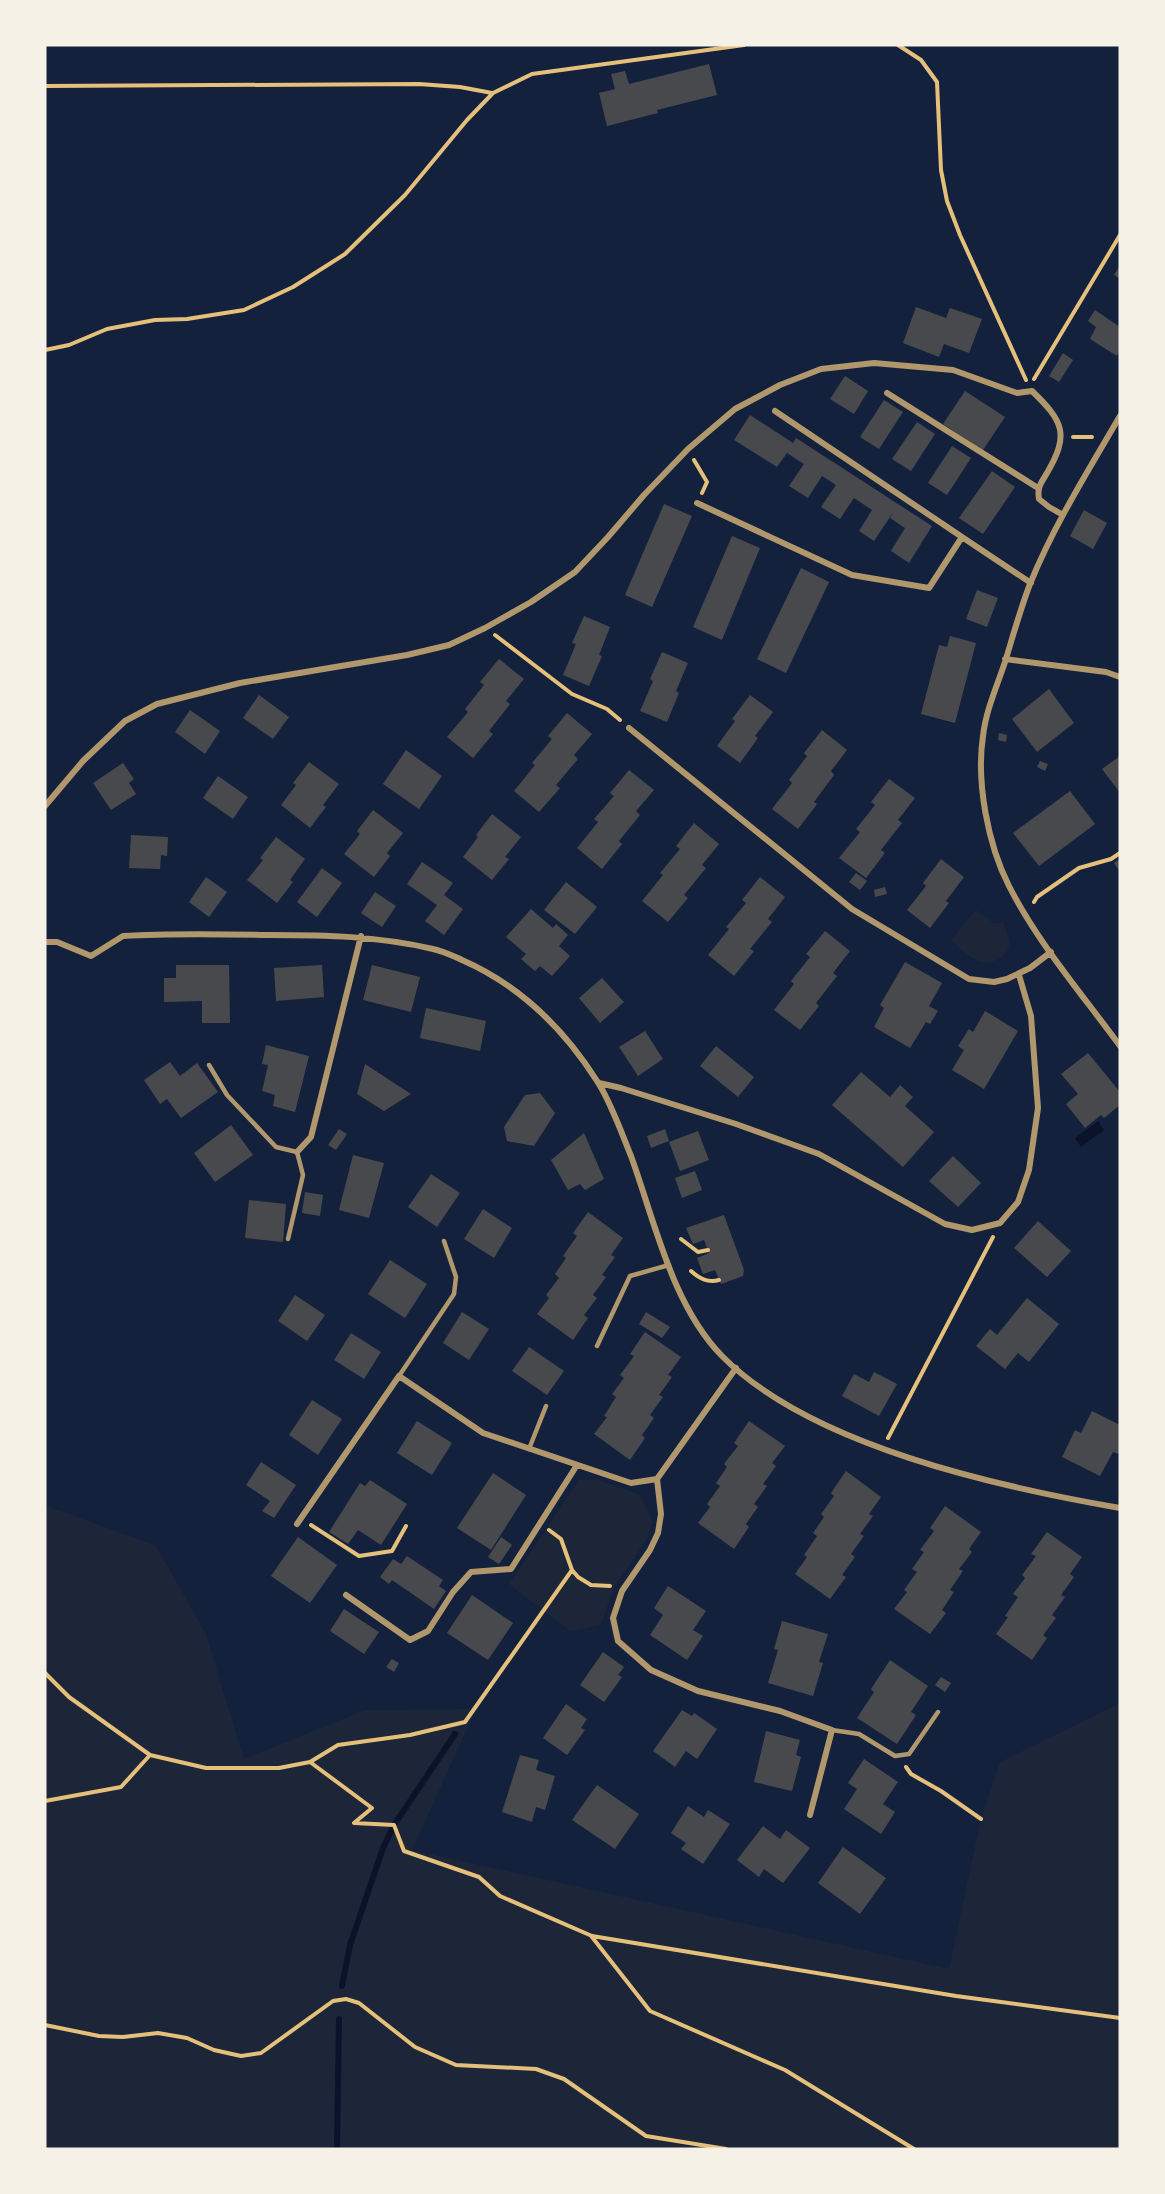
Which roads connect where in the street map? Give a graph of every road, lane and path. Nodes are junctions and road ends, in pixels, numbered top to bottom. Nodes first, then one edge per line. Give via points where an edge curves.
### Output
1 (744, 45) edge
2 (898, 45) edge
3 (45, 86) edge
4 (493, 93) junction
5 (1120, 235) edge
6 (45, 350) edge
7 (1032, 391) junction
8 (887, 393) dead end
9 (775, 411) dead end
10 (1120, 416) edge
11 (1090, 436) dead end
12 (1075, 437) dead end
13 (688, 449) junction
14 (1038, 488) junction
15 (697, 503) joint
16 (1063, 515) junction
17 (962, 537) junction
18 (1031, 583) junction
19 (485, 628) junction
20 (1005, 659) junction
21 (1120, 677) edge
22 (629, 728) joint
23 (45, 806) edge
24 (1120, 853) edge
25 (1037, 897) dead end
26 (362, 936) junction
27 (45, 942) edge
28 (1051, 952) junction
29 (1019, 975) junction
30 (1120, 1046) edge
31 (209, 1065) dead end
32 (598, 1083) junction
33 (297, 1152) junction
34 (1000, 1223) junction
35 (288, 1239) dead end
36 (681, 1239) dead end
37 (444, 1241) dead end
38 (708, 1250) dead end
39 (669, 1265) junction
40 (691, 1271) dead end
41 (719, 1280) dead end
42 (597, 1346) dead end
43 (736, 1368) junction
44 (399, 1376) junction
45 (546, 1406) dead end
46 (529, 1449) junction
47 (884, 1449) junction
48 (577, 1465) junction
49 (657, 1479) junction
50 (1120, 1508) edge
51 (299, 1521) joint
52 (539, 1524) junction
53 (406, 1526) dead end
54 (572, 1570) junction
55 (622, 1591) junction
56 (346, 1595) dead end
57 (45, 1673) edge
58 (938, 1712) dead end
59 (832, 1730) junction
60 (150, 1755) junction
61 (895, 1756) junction
62 (310, 1762) junction
63 (45, 1801) edge
64 (810, 1815) dead end
65 (981, 1819) dead end
66 (592, 1936) junction
67 (1120, 2018) edge
68 (45, 2025) edge
69 (726, 2149) edge
70 (914, 2149) edge

1 - 4 path via 532,74
2 - 7 path via 921,60 937,82 941,171 947,201
3 - 4 path via 419,84
4 - 6 path via 405,195 345,255 293,287 244,310 107,329
5 - 7 path via 1035,377
7 - 13 street via 1017,393 953,370 874,363 821,369 735,408
7 - 14 street via 1057,419 1061,436 1060,447
8 - 14 street
9 - 17 street
10 - 16 street
11 - 12 path
13 - 15 path via 707,482
13 - 19 street via 575,572
14 - 16 street via 1039,499
15 - 17 street via 852,575 929,588
16 - 18 street
17 - 18 street
18 - 20 street
19 - 22 path via 572,694 607,710
19 - 23 street via 449,645 407,655 240,682 157,704 125,721 83,761
20 - 21 street
20 - 28 street via 983,735 981,775 985,808 1008,885
22 - 29 street via 852,909 969,979 994,982
24 - 25 path via 1079,868
26 - 27 street via 123,936 91,956 57,942
26 - 32 street via 436,949 489,972 528,1000 560,1031
26 - 33 street via 311,1137
28 - 29 street
28 - 30 street
29 - 34 street via 1031,1016 1038,1108 1029,1170 1018,1202
31 - 33 lane via 227,1095 276,1147
32 - 34 street via 736,1124 819,1154 945,1224 972,1230
32 - 39 street via 629,1153
33 - 35 lane via 303,1175
34 - 47 path
36 - 38 path via 698,1252
37 - 44 lane via 456,1277 454,1294
39 - 42 lane via 630,1276
39 - 43 street via 696,1321 715,1348
40 - 41 path via 704,1280
43 - 47 street via 783,1403
43 - 49 street
44 - 46 street via 483,1433
44 - 51 street
45 - 46 lane
46 - 48 street
47 - 50 street via 961,1473
48 - 49 street via 631,1483
48 - 52 street
49 - 55 street via 661,1514 658,1533
51 - 53 path via 358,1556 392,1551
52 - 54 path via 561,1539
52 - 56 street via 511,1569 471,1572 428,1631 410,1640
54 - 55 path via 591,1585
54 - 62 path via 465,1722 338,1745
55 - 59 street via 613,1618 618,1641 651,1670 698,1691 780,1711
57 - 60 path via 69,1697
58 - 61 lane via 909,1754
59 - 61 lane via 859,1734
59 - 64 street
60 - 62 path via 206,1768 279,1768
60 - 63 path via 121,1786
61 - 65 path via 911,1774
62 - 66 path via 372,1809 354,1823 394,1825 404,1851 479,1878 500,1896
66 - 67 path via 956,1996
66 - 70 path via 650,2011 785,2070
68 - 69 path via 99,2036 158,2034 187,2038 241,2056 261,2054 333,2001 346,1999 359,2003 414,2047 456,2065 536,2069 564,2079 646,2136

